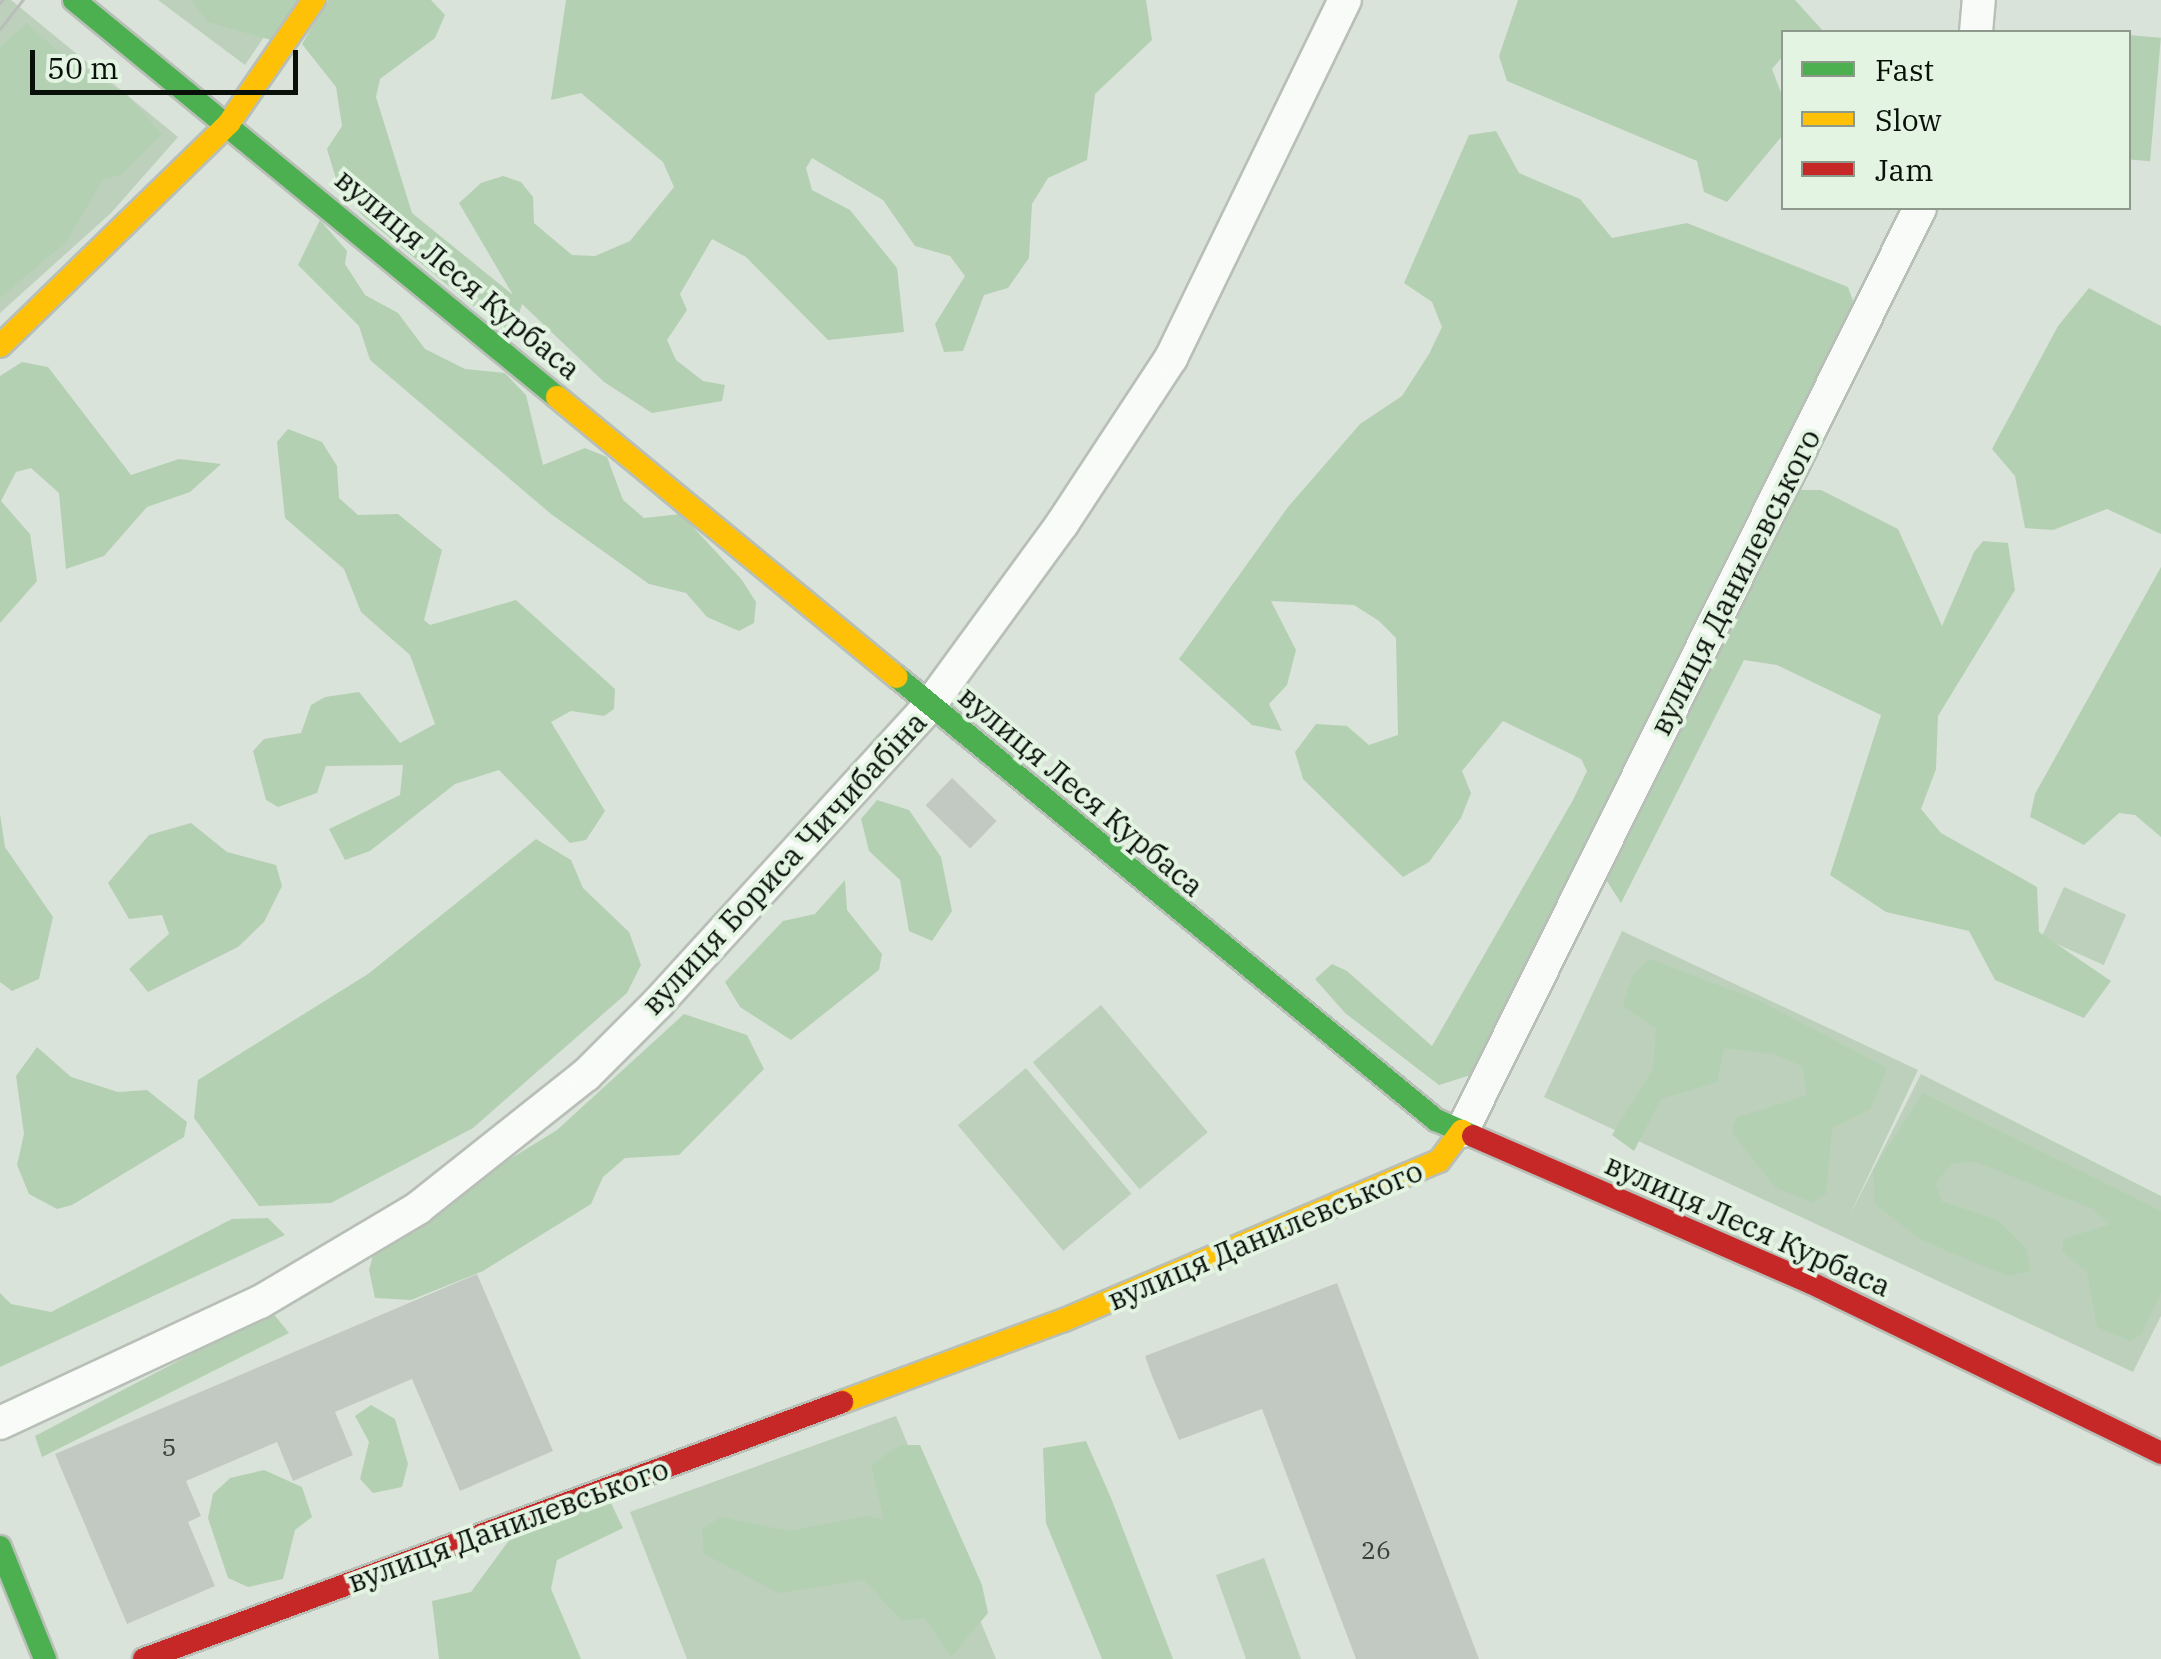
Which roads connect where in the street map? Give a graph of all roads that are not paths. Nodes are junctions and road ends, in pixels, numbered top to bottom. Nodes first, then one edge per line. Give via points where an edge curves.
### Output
1 (74, 0) edge
2 (314, 0) edge
3 (1345, 0) edge
4 (1979, 0) edge
5 (1976, 30) edge
6 (229, 123) junction
7 (1919, 210) edge
8 (0, 346) edge
9 (930, 705) junction
10 (1462, 1131) junction
11 (0, 1423) edge
12 (2161, 1452) edge
13 (0, 1547) edge
14 (44, 1659) edge
15 (144, 1659) edge

1 - 6 street, вулиця Леся Курбаса
2 - 6 street
3 - 9 street, вулиця Бориса Чичибабіна via 1171,358
4 - 5 street
6 - 8 street
6 - 9 street, вулиця Леся Курбаса
7 - 10 street, вулиця Данилевського
9 - 10 street, вулиця Леся Курбаса via 1436,1120
9 - 11 street, вулиця Бориса Чичибабіна via 658,1002 500,1146 319,1270
10 - 12 street, вулиця Леся Курбаса via 1811,1284
10 - 15 street, вулиця Данилевського via 1438,1161 1064,1320
13 - 14 street

